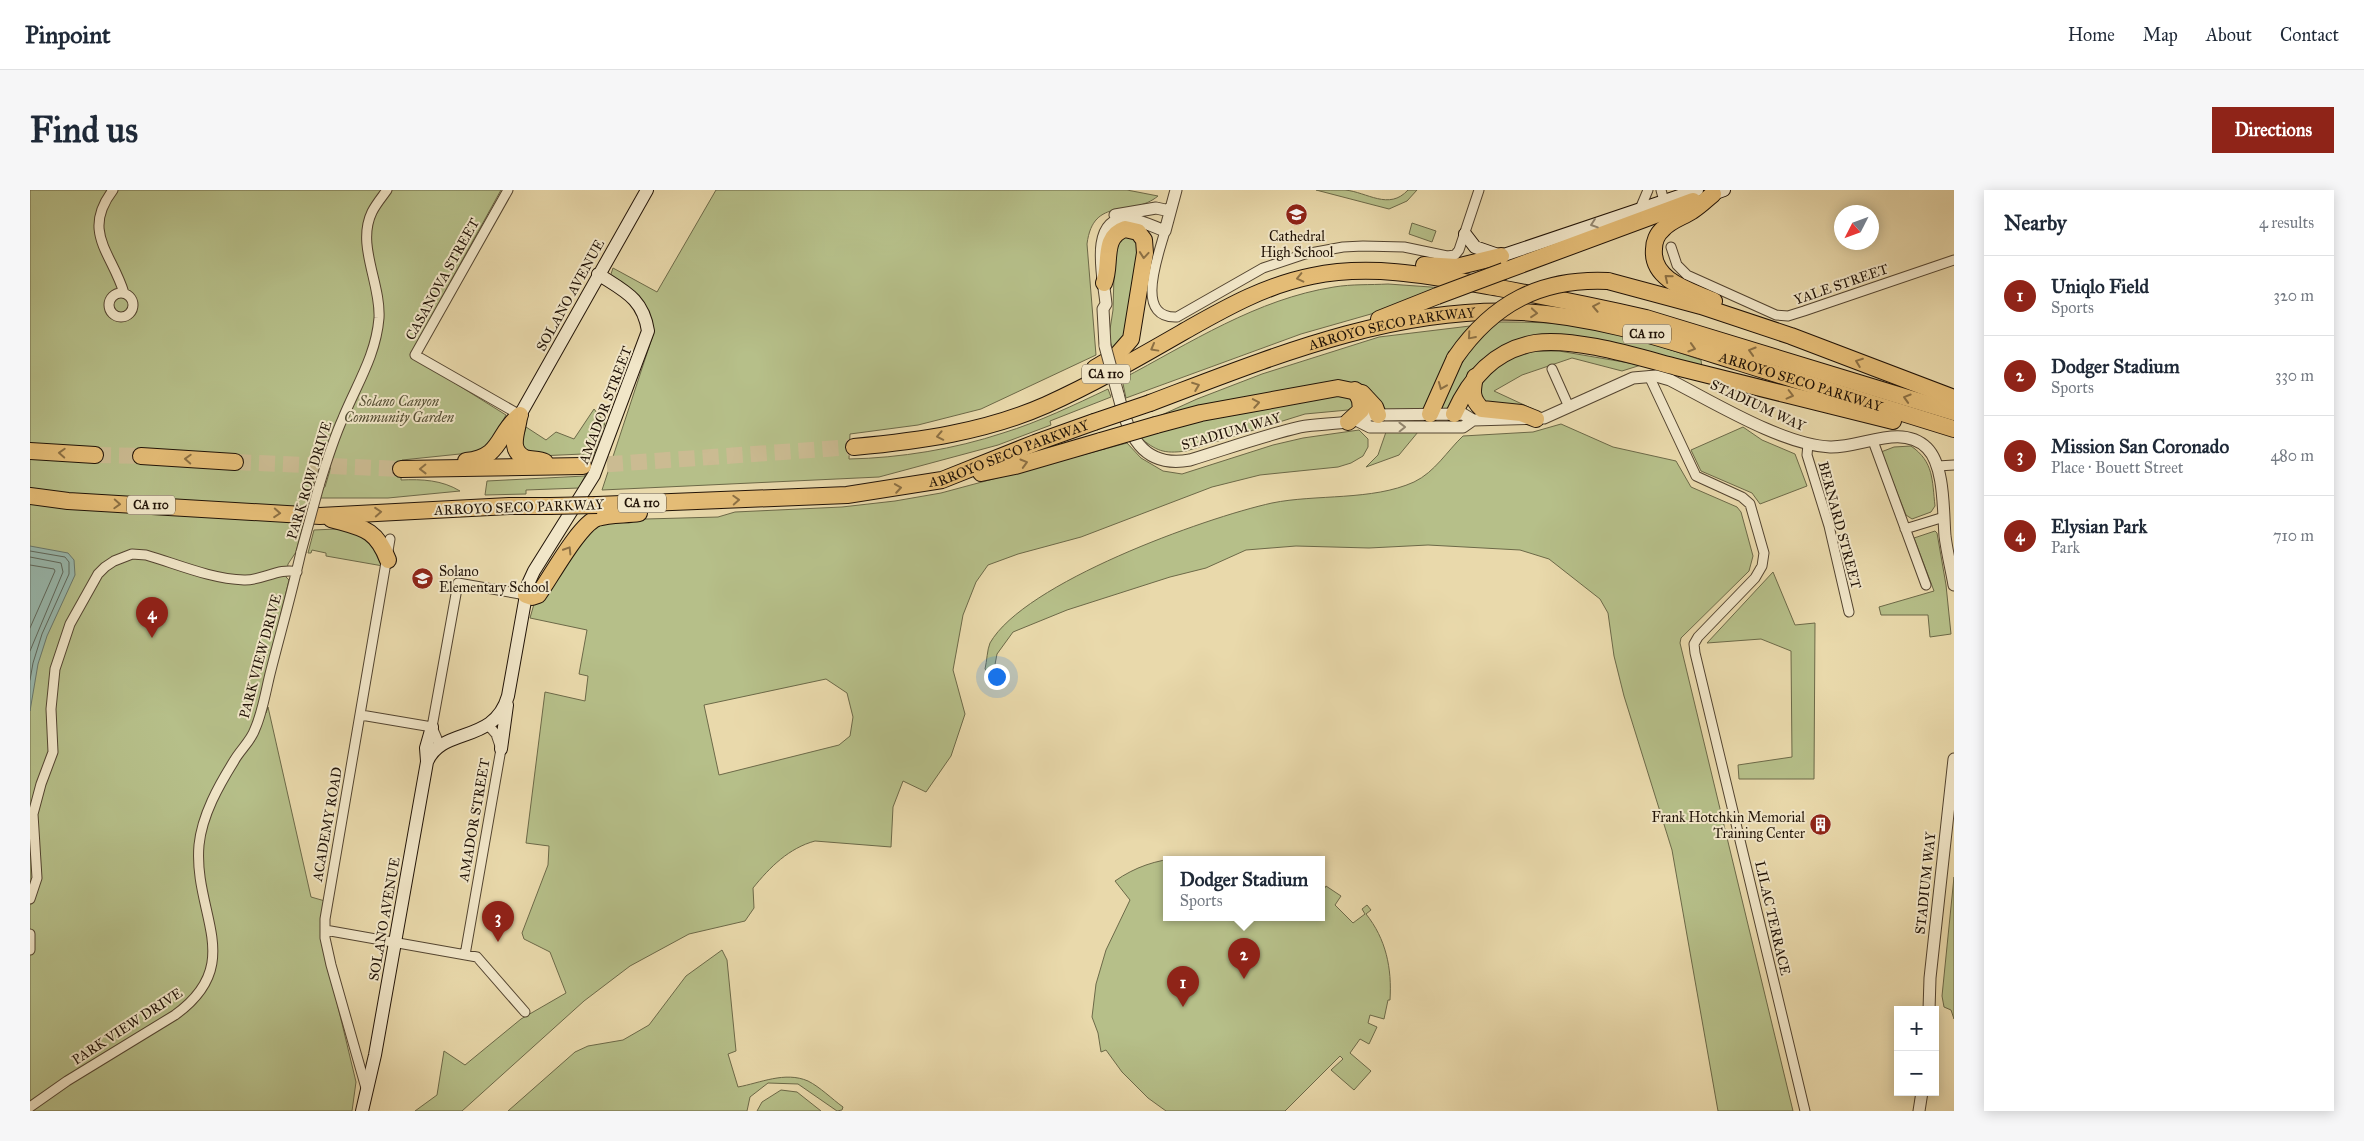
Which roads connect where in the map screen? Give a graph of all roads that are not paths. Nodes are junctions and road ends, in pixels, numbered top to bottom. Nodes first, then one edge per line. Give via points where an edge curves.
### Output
1 (113, 190) edge
2 (387, 190) edge
3 (508, 190) edge
4 (647, 190) edge
5 (1176, 190) edge
6 (1479, 190) edge
7 (1648, 190) edge
8 (1697, 190) edge
9 (1719, 192) edge
10 (1662, 195) edge
11 (1640, 209) junction
12 (1170, 211) junction
13 (1165, 230) junction
14 (1465, 234) junction
15 (1671, 247) dead end
16 (1954, 260) edge
17 (1502, 263) junction
18 (1348, 270) junction
19 (598, 274) junction
20 (1104, 283) junction
21 (124, 293) dead end
22 (1103, 309) junction
23 (1791, 336) junction
24 (1330, 338) junction
25 (1552, 369) dead end
26 (1476, 376) junction
27 (1649, 376) junction
28 (1355, 390) junction
29 (1954, 398) edge
30 (1569, 407) junction
31 (1954, 412) edge
32 (1430, 414) junction
33 (1454, 414) junction
34 (520, 415) junction
35 (1378, 415) junction
36 (1536, 419) junction
37 (1473, 420) junction
38 (1353, 421) junction
39 (966, 431) junction
40 (1954, 431) edge
41 (1873, 441) junction
42 (1808, 444) junction
43 (854, 447) tunnel mouth
44 (30, 451) edge
45 (95, 455) tunnel mouth
46 (141, 456) tunnel mouth
47 (235, 462) tunnel mouth
48 (1954, 465) edge
49 (583, 466) tunnel mouth
50 (1938, 466) junction
51 (560, 467) junction
52 (446, 468) junction
53 (401, 469) tunnel mouth
54 (942, 480) junction
55 (30, 498) edge
56 (688, 502) junction
57 (320, 516) junction
58 (1944, 517) junction
59 (1905, 529) junction
60 (390, 539) dead end
61 (301, 552) joint
62 (388, 560) junction
63 (297, 572) junction
64 (1954, 584) edge
65 (1926, 585) dead end
66 (526, 595) junction
67 (1850, 612) dead end
68 (508, 696) junction
69 (361, 715) junction
70 (488, 725) junction
71 (432, 727) junction
72 (502, 749) junction
73 (433, 754) junction
74 (1954, 759) edge
75 (30, 899) edge
76 (325, 930) junction
77 (30, 934) edge
78 (395, 942) junction
79 (30, 950) edge
80 (465, 955) junction
81 (1929, 1006) edge
82 (525, 1012) dead end
83 (367, 1090) junction
84 (1922, 1096) edge
85 (30, 1107) edge
86 (363, 1110) edge
87 (1805, 1111) edge
88 (1920, 1111) edge

1 - 21 street via 99,216 98,233
2 - 61 street, PARK ROW DRIVE, bridge via 367,226 379,317 373,346 363,378 334,441
3 - 34 street, CASANOVA STREET via 415,355
4 - 19 main road, SOLANO AVENUE
5 - 12 street
6 - 14 street
7 - 11 street
8 - 10 main road
9 - 17 highway
23 -> 9 highway via 1674,283 1659,270 1653,252 1657,235
10 - 11 main road
11 -> 17 main road
12 - 13 street
12 - 22 street, STADIUM WAY via 1156,208 1121,213 1098,229 1094,251 1099,304
13 - 14 street via 1151,299 1160,313 1167,317 1176,317 1248,276 1292,257 1325,249 1363,246 1404,247 1451,257 1459,250
13 - 20 street, STADIUM WAY via 1131,220 1121,220 1110,226 1101,243
14 - 17 main road via 1475,247
15 - 16 street, YALE STREET via 1678,265 1687,275 1782,316 1804,312
17 - 18 highway via 1456,267 1386,262
17 - 24 highway, bridge via 1437,296
31 -> 18 highway, ARROYO SECO PARKWAY / CA 110 via 1612,310 1418,273
18 -> 39 highway, ARROYO SECO PARKWAY / CA 110 via 1288,281 1252,294 1044,406
19 - 34 main road, SOLANO AVENUE
19 - 66 main road, AMADOR STREET via 637,302 646,315 648,330 618,407 603,458 534,571
20 - 22 street, STADIUM WAY via 1106,304
20 -> 39 highway via 1112,238 1125,229 1138,232 1144,240 1145,253 1132,334 1125,347 1103,364 1068,383
22 - 38 street, STADIUM WAY, bridge via 1105,346 1132,437 1144,450 1170,462 1190,460 1299,428
29 -> 23 highway
23 -> 32 highway, bridge via 1608,280 1562,283 1517,298 1481,325 1454,358
24 -> 40 highway, ARROYO SECO PARKWAY / CA 110 via 1398,322 1464,315 1520,312 1585,319 1645,333
54 -> 24 highway, ARROYO SECO PARKWAY / CA 110, bridge via 1035,443
25 - 30 street
26 - 33 highway
26 - 36 highway via 1472,394 1482,409 1521,413
26 -> 40 highway via 1490,362 1522,346 1571,344 1923,428
27 - 30 street, STADIUM WAY via 1633,378
27 - 42 street, STADIUM WAY via 1666,379 1780,435
27 - 87 street, LILAC TERRACE via 1696,476 1742,497 1750,504 1764,554 1755,578 1694,644
28 - 35 highway via 1370,399
28 - 38 highway via 1361,410
54 -> 28 highway, bridge via 1015,466 1200,413 1338,388
30 - 36 street, STADIUM WAY
32 - 33 street, STADIUM WAY
32 - 35 street, STADIUM WAY
33 - 37 street, STADIUM WAY via 1463,414
34 - 51 highway via 514,435 518,451 525,458 539,459
34 - 52 highway via 510,422 491,453 484,458
35 - 38 street, STADIUM WAY
36 - 37 street, STADIUM WAY
38 -> 37 street, STADIUM WAY via 1370,427 1463,427
39 -> 43 highway, ARROYO SECO PARKWAY / CA 110
41 - 42 street, STADIUM WAY via 1837,446
41 - 50 street, STADIUM WAY via 1898,435 1916,440 1929,450
41 - 59 street
42 - 67 street, BERNARD STREET via 1807,456 1829,526
45 -> 44 highway
47 -> 46 highway
48 - 50 street
49 - 51 highway
50 - 58 street, STADIUM WAY
51 - 52 highway
52 -> 53 highway
56 -> 54 highway, ARROYO SECO PARKWAY / CA 110 via 847,495
55 -> 57 highway, ARROYO SECO PARKWAY / CA 110
57 -> 56 highway, ARROYO SECO PARKWAY / CA 110, bridge via 509,506
66 -> 56 highway via 538,594 578,534 595,518
57 - 62 highway via 372,533
58 - 59 street
58 - 64 street, STADIUM WAY
59 - 65 street
60 - 62 street, ACADEMY ROAD
61 - 63 street, PARK VIEW DRIVE
62 - 69 street, ACADEMY ROAD
63 - 75 street via 288,570 261,578 228,579 136,554 114,560 98,574 70,624 55,669 53,752 33,814 37,878
63 - 85 street, PARK VIEW DRIVE via 255,730 233,762 202,828 200,882 214,959 203,989 174,1015
66 - 68 main road, AMADOR STREET
66 - 71 street via 458,583
68 - 70 main road, AMADOR STREET via 502,713
68 - 72 main road
69 - 71 street
69 - 76 street, ACADEMY ROAD
70 - 72 street, AMADOR STREET
70 - 73 main road
71 - 73 street
71 - 73 main road, SOLANO AVENUE via 426,748
72 - 80 street, AMADOR STREET
73 - 78 main road, SOLANO AVENUE
74 - 81 street, STADIUM WAY
76 - 78 street
76 - 83 street, ACADEMY ROAD via 331,965
77 - 79 street
78 - 80 street
78 - 83 main road, SOLANO AVENUE
80 - 82 street via 477,957
83 - 86 main road
84 - 88 street

